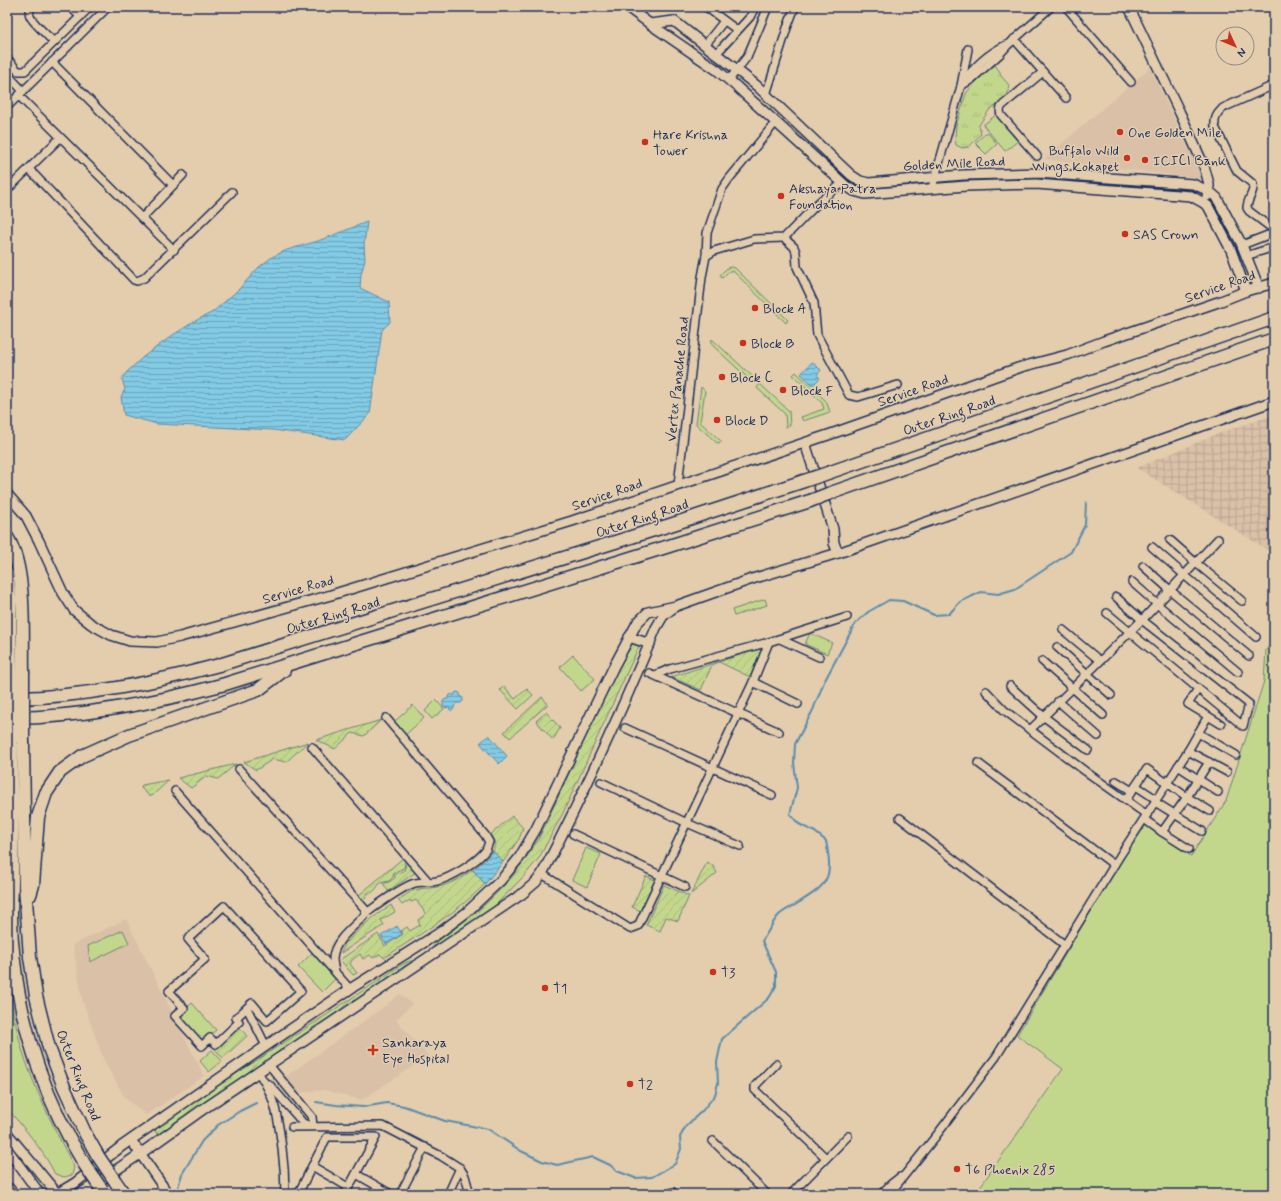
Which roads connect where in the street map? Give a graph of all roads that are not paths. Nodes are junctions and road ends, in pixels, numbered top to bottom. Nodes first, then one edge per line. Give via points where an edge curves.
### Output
1 (32, 7) edge
2 (71, 7) edge
3 (90, 7) edge
4 (108, 7) edge
5 (627, 7) edge
6 (706, 7) edge
7 (755, 7) edge
8 (768, 7) edge
9 (795, 7) edge
10 (1051, 7) edge
11 (1066, 7) edge
12 (1129, 7) edge
13 (80, 17) junction
14 (724, 21) junction
15 (650, 24) junction
16 (737, 30) junction
17 (1014, 39) junction
18 (54, 42) junction
19 (704, 45) junction
20 (968, 49) dead end
21 (716, 54) junction
22 (7, 58) edge
23 (52, 62) junction
24 (34, 65) junction
25 (737, 70) junction
26 (1043, 72) junction
27 (7, 74) edge
28 (40, 74) junction
29 (729, 80) junction
30 (1131, 82) dead end
31 (1274, 85) edge
32 (961, 86) junction
33 (21, 93) junction
34 (766, 95) junction
35 (1066, 98) dead end
36 (7, 107) edge
37 (776, 122) junction
38 (60, 138) junction
39 (1037, 156) dead end
40 (29, 169) junction
41 (183, 175) dead end
42 (935, 177) junction
43 (843, 183) junction
44 (173, 185) junction
45 (932, 188) junction
46 (7, 190) edge
47 (232, 192) dead end
48 (1209, 192) junction
49 (1204, 203) junction
50 (142, 218) junction
51 (1271, 232) edge
52 (784, 238) junction
53 (1242, 245) junction
54 (1274, 247) edge
55 (174, 250) junction
56 (706, 256) junction
57 (1246, 256) junction
58 (1274, 283) edge
59 (1259, 288) junction
60 (1246, 291) junction
61 (1274, 318) edge
62 (1274, 339) edge
63 (898, 385) dead end
64 (1274, 401) edge
65 (805, 443) junction
66 (678, 485) junction
67 (7, 494) edge
68 (7, 537) edge
69 (1218, 539) dead end
70 (1170, 540) dead end
71 (1152, 547) dead end
72 (838, 553) junction
73 (1196, 563) junction
74 (1143, 566) dead end
75 (7, 574) edge
76 (1185, 575) junction
77 (1132, 582) dead end
78 (1170, 590) junction
79 (1116, 597) dead end
80 (1242, 600) dead end
81 (1157, 604) junction
82 (676, 606) junction
83 (1106, 613) dead end
84 (847, 617) dead end
85 (1142, 620) junction
86 (1063, 630) dead end
87 (1129, 632) junction
88 (629, 637) junction
89 (1256, 637) dead end
90 (780, 639) junction
91 (769, 642) junction
92 (650, 644) junction
93 (1057, 647) dead end
94 (1249, 656) dead end
95 (819, 657) dead end
96 (1100, 660) junction
97 (1042, 662) dead end
98 (293, 664) junction
99 (1238, 672) dead end
100 (1086, 674) junction
101 (753, 682) junction
102 (1010, 686) dead end
103 (1072, 688) junction
104 (1198, 689) junction
105 (986, 691) dead end
106 (1110, 695) dead end
107 (7, 698) edge
108 (1058, 702) junction
109 (798, 704) dead end
110 (738, 714) junction
111 (1103, 715) dead end
112 (1044, 716) junction
113 (1208, 716) junction
114 (7, 718) edge
115 (386, 718) dead end
116 (1221, 724) dead end
117 (625, 728) dead end
118 (1030, 730) junction
119 (779, 732) dead end
120 (1198, 733) junction
121 (1098, 736) dead end
122 (17, 743) junction
123 (312, 747) dead end
124 (1088, 750) dead end
125 (1188, 751) junction
126 (1236, 755) dead end
127 (1209, 762) junction
128 (978, 763) dead end
129 (1178, 766) junction
130 (714, 768) junction
131 (239, 769) dead end
132 (1227, 772) dead end
133 (1198, 780) junction
134 (1116, 781) dead end
135 (602, 782) dead end
136 (1167, 783) junction
137 (1134, 788) junction
138 (175, 792) dead end
139 (1218, 792) dead end
140 (772, 795) dead end
141 (1187, 797) junction
142 (1126, 800) junction
143 (1155, 800) junction
144 (1210, 811) dead end
145 (1174, 814) junction
146 (1146, 817) junction
147 (900, 818) dead end
148 (687, 823) junction
149 (1202, 831) dead end
150 (1162, 832) junction
151 (574, 834) dead end
152 (740, 846) dead end
153 (1189, 849) dead end
154 (1114, 866) junction
155 (542, 874) junction
156 (662, 876) junction
157 (428, 881) junction
158 (685, 887) dead end
159 (7, 897) edge
160 (27, 910) junction
161 (365, 914) junction
162 (11, 915) junction
163 (1065, 945) junction
164 (418, 946) junction
165 (426, 959) junction
166 (335, 971) junction
167 (350, 989) junction
168 (247, 1008) junction
169 (266, 1046) junction
170 (776, 1064) dead end
171 (269, 1065) junction
172 (259, 1072) junction
173 (308, 1112) junction
174 (300, 1119) junction
175 (313, 1126) junction
176 (383, 1126) junction
177 (292, 1127) dead end
178 (10, 1136) edge
179 (848, 1136) dead end
180 (376, 1137) junction
181 (131, 1140) junction
182 (714, 1141) dead end
183 (425, 1148) junction
184 (7, 1149) edge
185 (140, 1154) junction
186 (826, 1158) junction
187 (312, 1166) junction
188 (460, 1168) junction
189 (907, 1172) junction
190 (356, 1174) junction
191 (7, 1190) edge
192 (346, 1191) edge
193 (103, 1192) edge
194 (57, 1193) edge
195 (15, 1194) edge
196 (40, 1194) edge
197 (80, 1194) edge
198 (124, 1194) edge
199 (168, 1194) edge
200 (285, 1194) edge
201 (298, 1194) edge
202 (391, 1194) edge
203 (400, 1194) edge
204 (448, 1194) edge
205 (470, 1194) edge
206 (767, 1194) edge
207 (791, 1194) edge
208 (881, 1194) edge
209 (888, 1194) edge

1 - 18 street via 29,13 32,19
2 - 13 street
3 - 13 street
4 - 23 street
5 - 15 main road, Golden Mile Road
6 - 14 street
7 - 16 street via 750,17
8 - 25 street via 748,57
9 - 34 street
10 - 17 street
11 - 30 street
12 - 48 main road via 1204,166
13 - 18 street
14 - 16 street
14 - 19 street
15 - 19 main road, Golden Mile Road via 674,21
15 - 29 main road, Golden Mile Road
16 - 21 street
17 - 26 street
17 - 32 street via 972,79
18 - 24 street
19 - 21 main road, Golden Mile Road
20 - 32 street
21 - 25 main road, Golden Mile Road
22 - 24 street via 18,72
23 - 28 street
23 - 44 street
24 - 28 street
25 - 29 street
25 - 34 main road, Golden Mile Road
26 - 35 street
26 - 39 street via 1000,108 1002,115
27 - 33 street
28 - 33 street
29 - 37 main road, Golden Mile Road
31 - 51 street via 1224,108 1215,121 1215,127 1237,171 1253,184 1254,189 1247,208
32 - 42 street
33 - 36 street
33 - 38 street
34 - 42 main road, Golden Mile Road via 860,181 869,183
37 - 43 main road, Golden Mile Road
37 - 56 street, Vertex Panache Road via 722,189 707,233
38 - 40 street
38 - 50 street
40 - 46 street
40 - 55 street via 137,282
41 - 44 street
42 - 45 street
42 - 48 main road, Golden Mile Road via 1038,173 1193,184
43 - 45 main road, Golden Mile Road via 854,191 865,194
43 - 52 street via 819,202
44 - 50 street
45 - 49 main road, Golden Mile Road via 1036,184 1191,196
47 - 55 street
48 - 49 main road
48 - 53 main road, Golden Mile Road via 1218,198
49 - 60 main road via 1231,250
50 - 55 street
51 - 53 street
52 - 56 street via 754,239 714,251
52 - 63 street via 794,247 797,267 814,303 817,335 850,395 858,397
53 - 57 main road, Golden Mile Road
54 - 57 street
56 - 66 street, Vertex Panache Road
57 - 59 main road, Golden Mile Road
58 - 59 main road, Service Road
59 - 60 main road, Service Road
60 - 65 main road, Service Road via 1067,355 1021,367
61 - 107 highway, Outer Ring Road, bridge via 804,482 290,644 192,672 106,690
62 - 98 highway, bridge via 810,501
64 - 72 main road
65 - 66 main road, Service Road
65 - 72 main road via 833,529
66 - 67 main road, Service Road via 572,521 331,594 157,642 130,641 111,635 91,624 74,610 63,593 26,516
68 - 122 highway, bridge via 19,566 22,597 23,672
69 - 73 street
70 - 73 street
71 - 76 street
72 - 82 main road via 752,578
73 - 76 street
73 - 80 street
74 - 78 street
75 - 122 highway, bridge
76 - 78 street
76 - 89 street
77 - 81 street
78 - 81 street
78 - 94 street
79 - 85 street
81 - 85 street
81 - 99 street
82 - 88 main road via 648,612 637,623
82 - 92 main road via 663,616
83 - 87 street
84 - 90 street
85 - 87 street
85 - 104 street via 1249,704 1244,726
86 - 96 street
87 - 96 street
87 - 104 street
88 - 92 main road
88 - 164 main road via 519,858 501,880 467,912
90 - 91 street
90 - 95 street
91 - 101 street
91 - 110 street via 652,674
92 - 155 main road via 570,821
93 - 100 street
96 - 100 street
97 - 103 street
98 - 114 highway via 204,690 139,705 82,714
98 - 160 highway via 258,690 129,735 82,756 60,772 46,793 38,817 33,886
100 - 103 street
100 - 106 street
101 - 109 street
101 - 110 street
102 - 112 street
103 - 108 street
103 - 111 street
104 - 113 street via 1188,704
105 - 118 street via 1004,710
108 - 112 street
108 - 121 street
110 - 119 street
110 - 130 street
112 - 118 street
112 - 124 street
113 - 116 street
113 - 120 street
115 - 157 street via 489,842 480,856 466,867 442,879
117 - 130 street
118 - 142 street
120 - 125 street
120 - 126 street
122 - 160 highway
122 - 162 highway
123 - 157 street
125 - 127 street
125 - 129 street
127 - 132 street
127 - 133 street
128 - 154 street
129 - 133 street
129 - 136 street
130 - 140 street
130 - 148 street
131 - 161 street via 361,905
133 - 139 street
133 - 141 street
134 - 137 street
135 - 148 street
136 - 137 street via 1148,769
136 - 141 street
136 - 143 street
137 - 142 street
137 - 143 street
138 - 166 street
141 - 144 street
141 - 145 street
142 - 146 street
143 - 145 street
143 - 146 street
145 - 149 street
145 - 150 street
146 - 150 street
146 - 154 street
147 - 163 street
148 - 152 street
148 - 156 street
150 - 153 street
151 - 156 street
154 - 163 street
155 - 156 street via 630,929 638,926
155 - 165 main road via 522,894
156 - 158 street
157 - 161 street via 411,884
159 - 162 highway
160 - 198 highway, Outer Ring Road, bridge via 28,939 36,996 49,1048 86,1135
161 - 166 street via 338,944 333,959
162 - 193 highway, bridge via 16,980 41,1075 65,1130
163 - 189 street via 996,1057
164 - 165 main road
164 - 167 main road
165 - 171 main road
166 - 167 street
167 - 169 main road
168 - 168 street via 252,1003 267,1021 301,991 224,906 188,939 205,959 169,991 184,1008 175,1016 202,1046 210,1038 216,1044 239,1022 236,1018
168 - 169 street
169 - 181 main road
170 - 186 street via 755,1086 755,1090
171 - 172 main road
171 - 173 street
172 - 174 street
172 - 185 main road
172 - 200 street via 273,1098 278,1118
173 - 174 street
173 - 175 street via 312,1116
174 - 175 street via 303,1123
175 - 176 street
175 - 177 street
176 - 180 street
176 - 183 street
178 - 194 main road
179 - 186 street
180 - 187 street via 327,1137
180 - 190 street
181 - 185 main road
181 - 194 main road via 75,1183
182 - 206 street
183 - 188 street
183 - 203 street
184 - 196 main road
185 - 197 main road
185 - 199 main road
186 - 207 street
187 - 192 street
187 - 201 street
188 - 204 street
188 - 205 street
189 - 208 street
189 - 209 street
190 - 192 street
190 - 202 street
191 - 195 street via 10,1188

